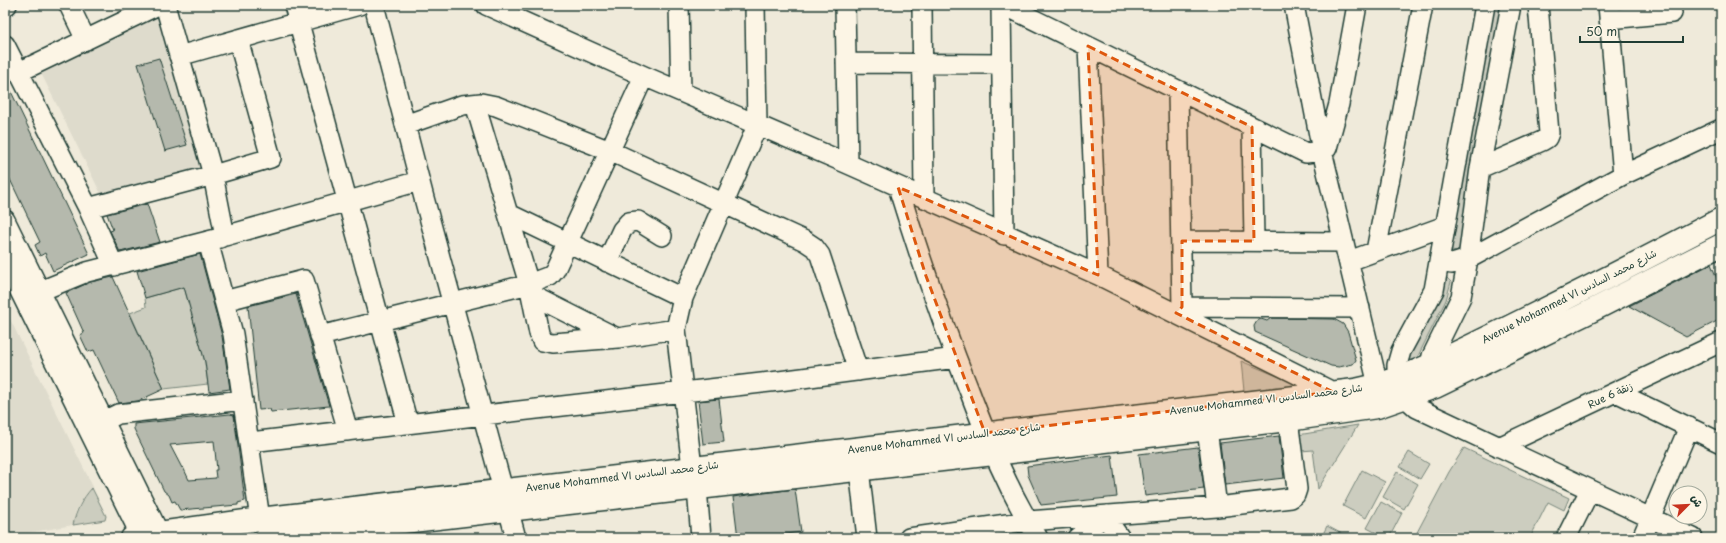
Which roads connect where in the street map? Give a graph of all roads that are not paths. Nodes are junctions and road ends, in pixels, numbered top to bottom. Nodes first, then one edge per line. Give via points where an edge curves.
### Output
1 (69, 5) edge
2 (158, 5) edge
3 (165, 5) edge
4 (360, 5) edge
5 (374, 5) edge
6 (486, 5) edge
7 (679, 5) edge
8 (755, 5) edge
9 (845, 5) edge
10 (922, 5) edge
11 (1294, 5) edge
12 (1357, 5) edge
13 (1423, 5) edge
14 (1485, 5) edge
15 (1511, 5) edge
16 (1538, 5) edge
17 (1011, 7) edge
18 (510, 11) edge
19 (1609, 12) edge
20 (1672, 13) dead end
21 (296, 14) edge
22 (238, 39) junction
23 (86, 40) junction
24 (5, 45) edge
25 (1088, 46) junction
26 (179, 56) junction
27 (846, 63) junction
28 (923, 64) junction
29 (1002, 64) junction
30 (19, 72) junction
31 (644, 76) junction
32 (1178, 90) junction
33 (681, 92) junction
34 (475, 104) junction
35 (405, 125) junction
36 (757, 126) junction
37 (1252, 127) junction
38 (1721, 129) edge
39 (610, 151) junction
40 (1322, 151) junction
41 (848, 164) junction
42 (1480, 168) junction
43 (213, 175) junction
44 (1623, 175) junction
45 (419, 181) junction
46 (898, 187) junction
47 (924, 198) junction
48 (347, 201) junction
49 (724, 205) junction
50 (88, 208) junction
51 (509, 214) junction
52 (1721, 219) edge
53 (5, 220) edge
54 (1445, 226) junction
55 (1004, 234) junction
56 (662, 236) dead end
57 (217, 239) junction
58 (1182, 241) junction
59 (1254, 241) junction
60 (567, 242) junction
61 (1344, 242) junction
62 (1721, 245) edge
63 (1376, 251) junction
64 (1468, 259) junction
65 (5, 261) edge
66 (1349, 261) junction
67 (607, 262) junction
68 (1440, 262) junction
69 (114, 266) junction
70 (1098, 275) junction
71 (530, 290) junction
72 (32, 295) junction
73 (683, 298) junction
74 (224, 301) junction
75 (452, 304) junction
76 (1360, 308) junction
77 (1179, 310) junction
78 (380, 320) junction
79 (676, 329) junction
80 (320, 336) junction
81 (618, 338) junction
82 (1721, 342) edge
83 (956, 358) junction
84 (1430, 365) junction
85 (858, 371) junction
86 (1394, 387) junction
87 (1435, 387) junction
88 (682, 392) junction
89 (1333, 392) junction
90 (1616, 392) junction
91 (243, 400) junction
92 (483, 416) junction
93 (1288, 420) junction
94 (104, 421) junction
95 (408, 424) junction
96 (1689, 427) junction
97 (1206, 428) junction
98 (348, 431) junction
99 (985, 433) junction
100 (250, 442) junction
101 (1721, 443) edge
102 (1500, 447) junction
103 (993, 454) junction
104 (859, 469) junction
105 (695, 478) junction
106 (1590, 490) junction
107 (505, 500) junction
108 (1217, 507) junction
109 (1107, 515) junction
110 (1650, 518) junction
111 (1028, 521) junction
112 (263, 529) edge
113 (365, 532) edge
114 (147, 537) edge
115 (516, 538) edge
116 (700, 538) edge
117 (867, 538) edge
118 (909, 538) edge
119 (1038, 538) edge
120 (1077, 538) edge
121 (1120, 538) edge
122 (1566, 538) edge
123 (1642, 538) edge
124 (1692, 538) edge

1 - 23 street
2 - 23 street
3 - 26 street
4 - 21 street
5 - 35 street
6 - 18 street
7 - 33 street
8 - 36 street
9 - 27 street
10 - 28 street
11 - 40 street
12 - 40 street via 1339,104 1327,148
13 - 63 street
14 - 54 street
15 - 42 street
16 - 42 street via 1549,133 1542,141
17 - 25 street
17 - 29 street
18 - 31 street
19 - 20 street
19 - 44 street
21 - 22 street
21 - 48 street
22 - 26 street
22 - 43 street via 270,158
23 - 30 street
24 - 30 street
25 - 32 street
25 - 70 street
26 - 43 street
27 - 28 street
27 - 41 street
28 - 29 street
28 - 47 street
29 - 55 street
30 - 50 street
31 - 33 street
31 - 39 street
32 - 37 street
32 - 58 street
33 - 36 street
34 - 35 street via 462,105
34 - 39 street via 496,106
34 - 51 street
35 - 45 street
36 - 41 street
36 - 49 street
37 - 40 street via 1306,153
37 - 59 street
38 - 44 street
39 - 49 street
39 - 60 street
40 - 61 street
41 - 46 street
42 - 64 street
43 - 50 street
43 - 57 street
44 - 64 street
45 - 48 street
45 - 75 street
46 - 47 street
46 - 83 street via 926,276
47 - 55 street
48 - 57 street
48 - 78 street
49 - 73 street
49 - 85 street via 814,247 824,264
50 - 69 street
51 - 60 street
51 - 71 street
52 - 84 main road, Avenue Mohammed VI شارع محمد السادس via 1573,296
53 - 72 street
54 - 63 street
54 - 68 street
55 - 70 street
56 - 67 street via 638,221 629,222 622,230
57 - 69 street
57 - 74 street
58 - 59 street
58 - 77 street
59 - 61 street
60 - 67 street
60 - 71 street via 555,270
61 - 66 street
62 - 87 main road, Avenue Mohammed VI شارع محمد السادس
63 - 66 street
64 - 68 street via 1452,264
64 - 84 street via 1461,297 1434,349
65 - 72 street
66 - 76 street
67 - 73 street
68 - 86 street via 1434,290 1398,358
69 - 72 street via 87,272
70 - 77 street
71 - 75 street
71 - 81 street
71 - 81 street via 542,341 553,343
72 - 94 street
72 - 114 street
73 - 79 street
74 - 80 street via 304,280
74 - 91 street via 233,334
75 - 78 street
75 - 92 street
76 - 77 street
76 - 86 street
77 - 89 street
78 - 80 street
78 - 95 street
79 - 81 street
79 - 88 street
80 - 98 street
82 - 90 street, Rue 6 زنقة
83 - 85 street
83 - 99 street
84 - 86 main road, Avenue Mohammed VI شارع محمد السادس
84 - 87 street
85 - 88 street
86 - 87 main road, Avenue Mohammed VI شارع محمد السادس
86 - 89 main road, Avenue Mohammed VI شارع محمد السادس
86 - 93 main road, Avenue Mohammed VI شارع محمد السادس via 1377,407
86 - 102 street via 1417,408
88 - 92 street
88 - 105 street
89 - 99 main road, Avenue Mohammed VI شارع محمد السادس
90 - 96 street
90 - 102 street, Rue 6 زنقة
91 - 94 street via 118,414
91 - 100 street
92 - 95 street
92 - 107 street
93 - 97 main road, Avenue Mohammed VI شارع محمد السادس
93 - 108 street via 1295,495 1288,499
94 - 114 street
95 - 98 street
96 - 101 street
96 - 110 street
97 - 103 main road, Avenue Mohammed VI شارع محمد السادس
97 - 108 street
98 - 100 street
99 - 103 street
99 - 105 main road, Avenue Mohammed VI شارع محمد السادس
100 - 112 street
102 - 106 street
103 - 104 main road, Avenue Mohammed VI شارع محمد السادس
103 - 111 street
104 - 105 main road, Avenue Mohammed VI شارع محمد السادس
104 - 117 street
105 - 107 main road, Avenue Mohammed VI شارع محمد السادس
105 - 116 street
106 - 110 street
106 - 122 street
107 - 112 main road, Avenue Mohammed VI شارع محمد السادس
107 - 113 main road, Avenue Mohammed VI شارع محمد السادس
107 - 115 street
108 - 109 street
109 - 111 street
109 - 120 street
109 - 121 street
110 - 123 street
110 - 124 street
111 - 118 street
111 - 119 street
112 - 113 main road, Avenue Mohammed VI شارع محمد السادس
112 - 114 main road, Avenue Mohammed VI شارع محمد السادس

